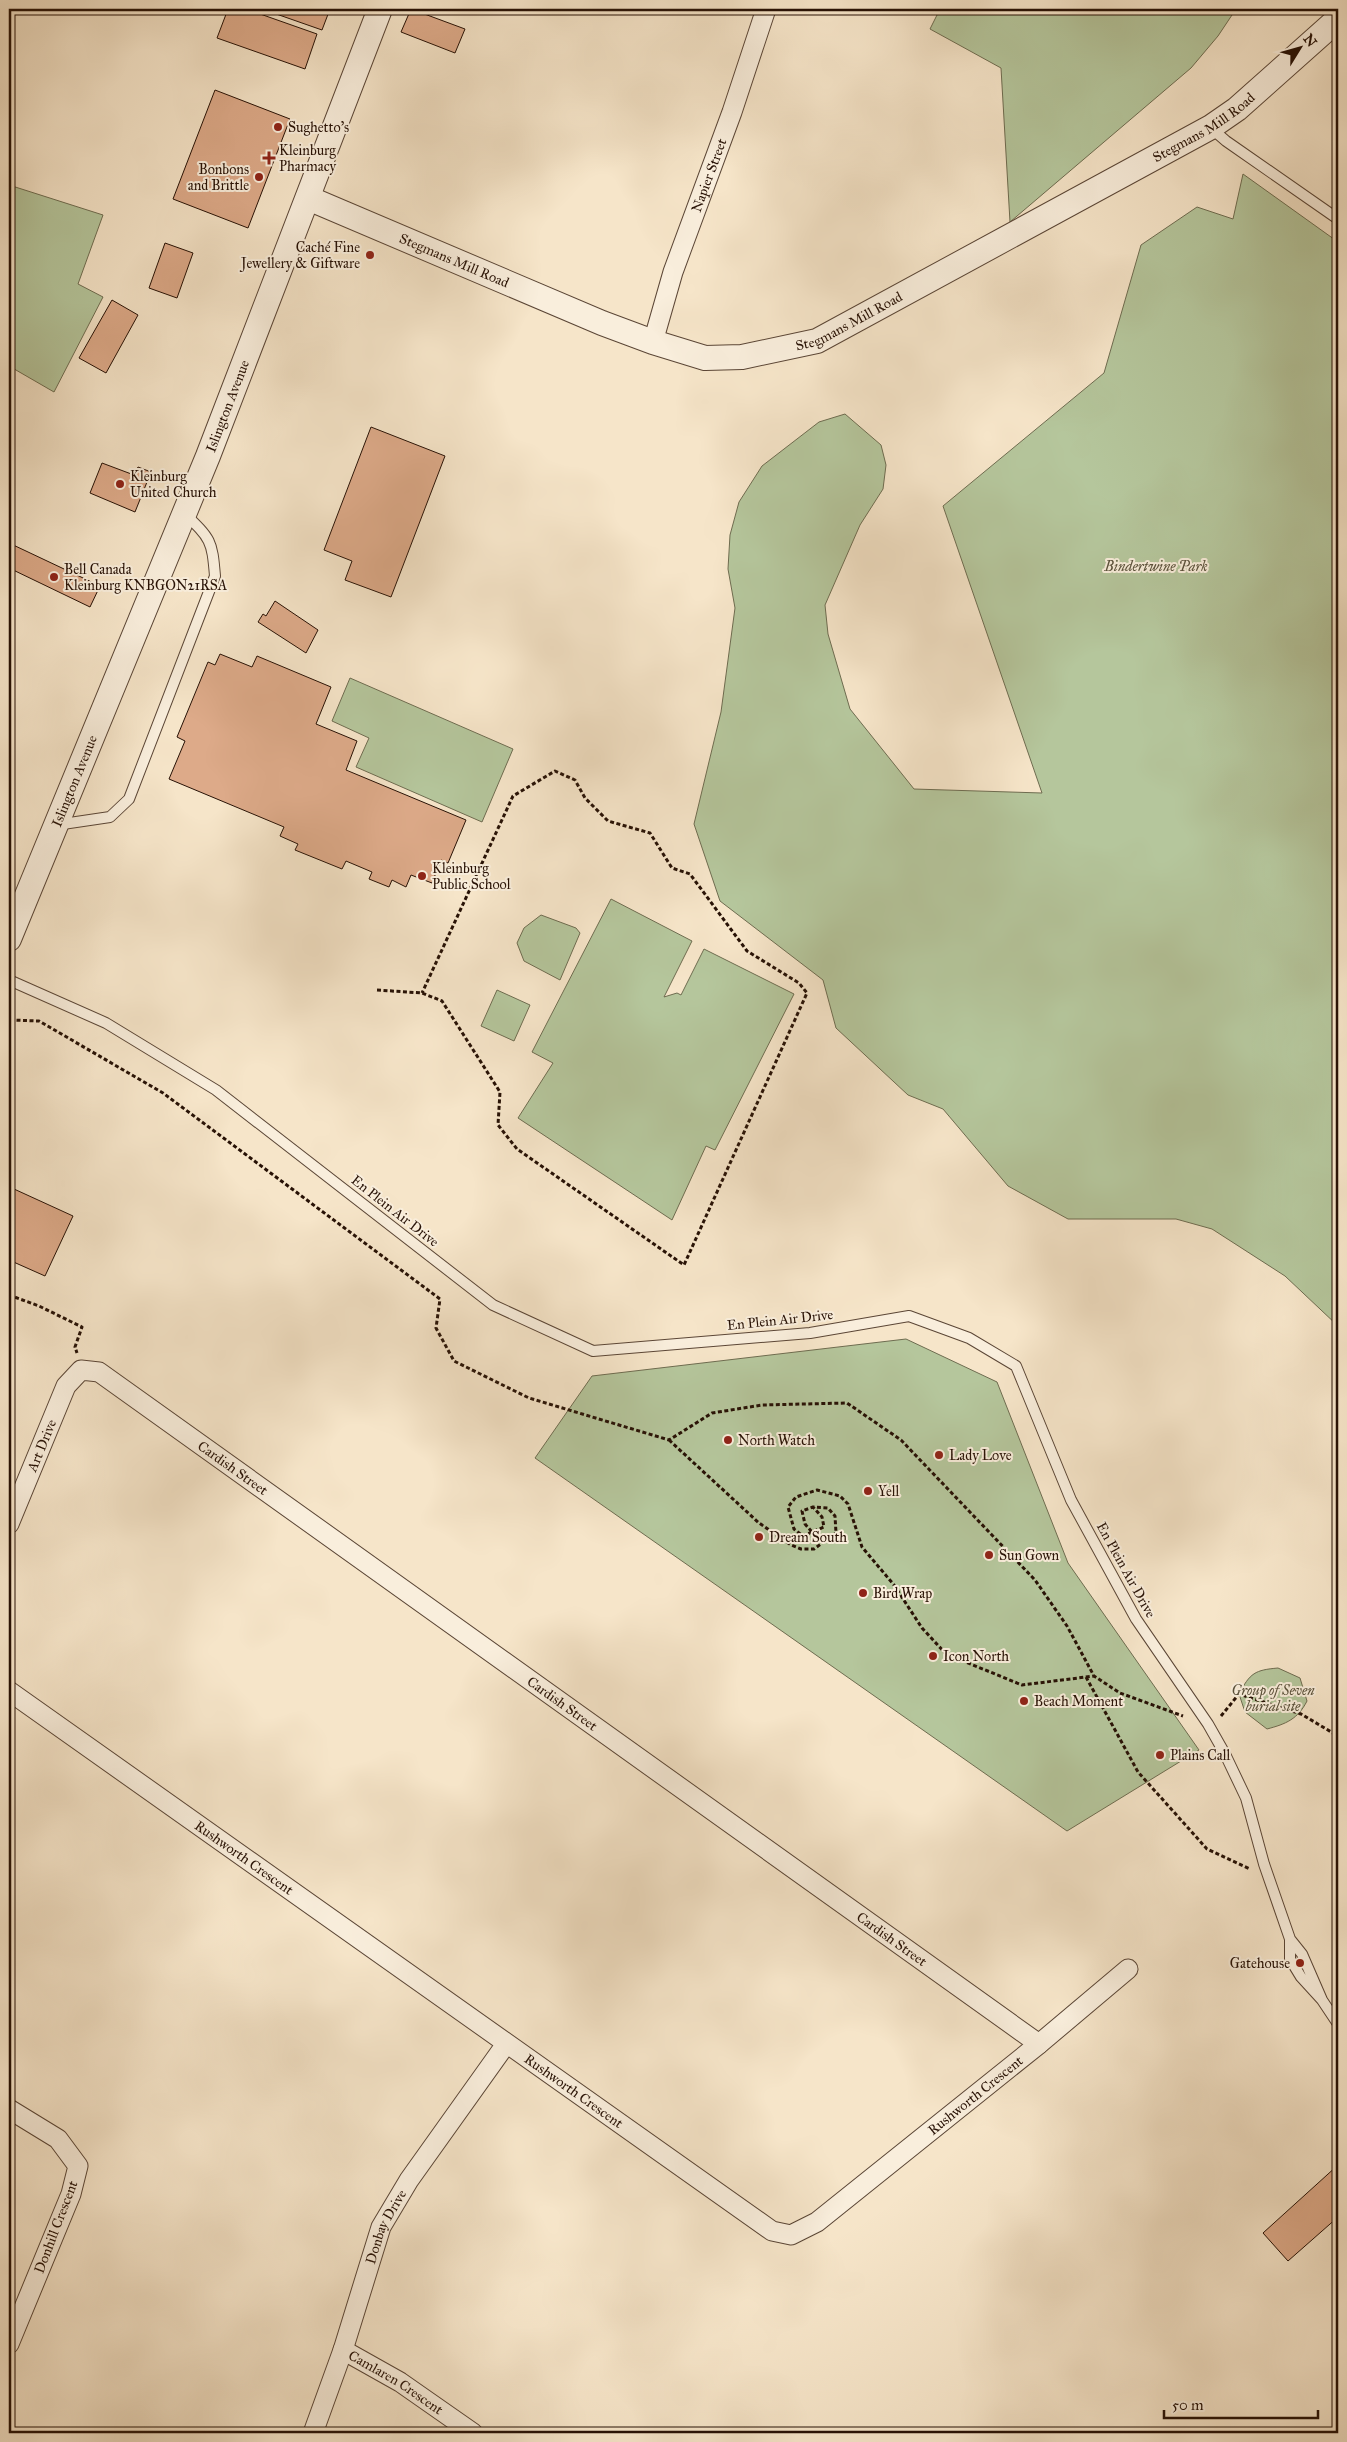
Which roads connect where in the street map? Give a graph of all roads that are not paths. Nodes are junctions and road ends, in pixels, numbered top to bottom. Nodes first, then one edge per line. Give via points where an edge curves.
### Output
1 (380, 9) edge
2 (766, 9) edge
3 (1338, 19) edge
4 (1211, 127) junction
5 (308, 198) junction
6 (1338, 219) edge
7 (653, 342) junction
8 (183, 513) junction
9 (56, 825) junction
10 (9, 939) edge
11 (9, 980) edge
12 (81, 1370) joint
13 (9, 1524) edge
14 (9, 1691) edge
15 (1128, 1969) dead end
16 (1338, 2024) edge
17 (506, 2044) junction
18 (1039, 2044) junction
19 (9, 2109) edge
20 (9, 2344) edge
21 (342, 2350) junction
22 (313, 2433) edge
23 (473, 2433) edge

1 - 5 street, Islington Avenue
2 - 7 street, Napier Street via 673,272
3 - 4 street, Stegmans Mill Road via 1237,109
4 - 6 lane via 1226,141
4 - 7 street, Stegmans Mill Road via 817,341 742,357 704,358
5 - 7 street, Stegmans Mill Road
5 - 8 street, Islington Avenue
8 - 9 street, Islington Avenue
8 - 9 lane via 202,530 212,545 215,576 129,799 110,817
9 - 10 street, Islington Avenue
11 - 16 lane, En Plein Air Drive via 106,1022 216,1090 492,1305 593,1351 810,1333 909,1316 969,1338 1016,1366 1071,1500 1136,1619 1208,1724 1246,1798 1268,1877 1290,1939 1302,1954 1322,2000
12 - 13 street, Art Drive via 66,1386
12 - 18 street, Cardish Street via 99,1372
14 - 17 street, Rushworth Crescent
15 - 18 street, Rushworth Crescent
17 - 18 street, Rushworth Crescent via 765,2227 791,2235 817,2222
17 - 21 street, Donbay Drive via 409,2180 381,2227
19 - 20 street, Donhill Crescent via 58,2139 78,2166 71,2194
21 - 22 street, Donbay Drive
21 - 23 street, Camlaren Crescent via 400,2382

